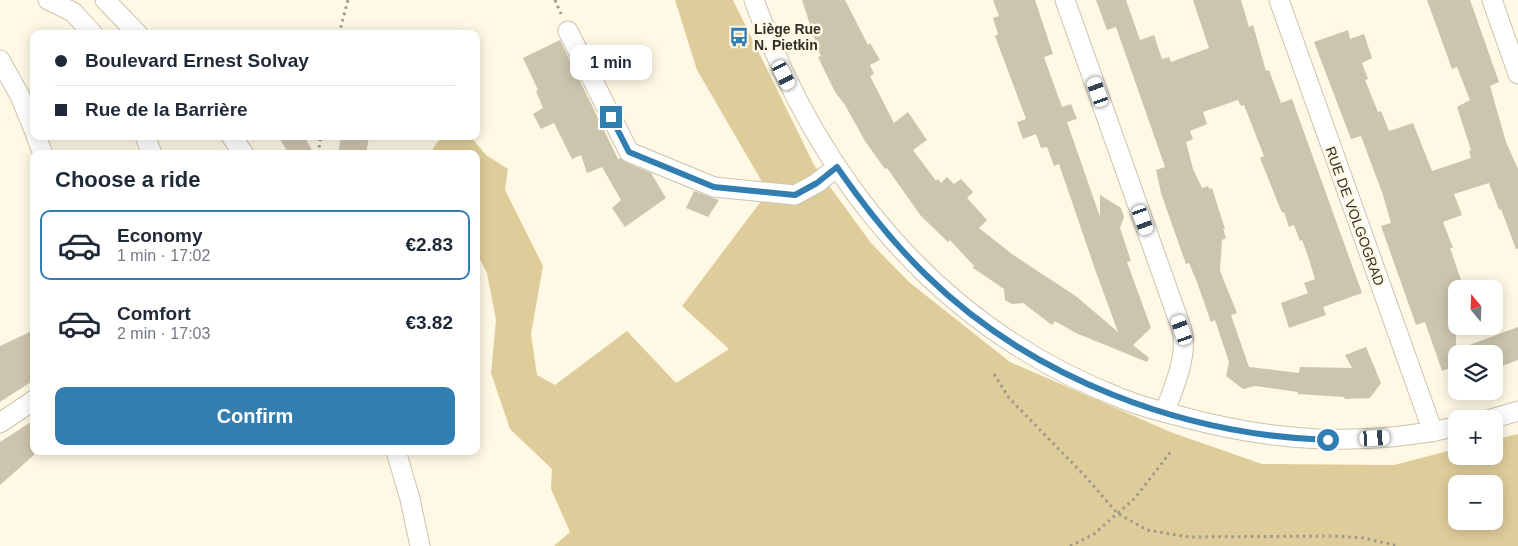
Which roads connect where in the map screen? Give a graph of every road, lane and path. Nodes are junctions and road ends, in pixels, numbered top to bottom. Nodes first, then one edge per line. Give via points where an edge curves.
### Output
1 (48, 0) edge
2 (105, 0) edge
3 (348, 0) edge
4 (754, 0) edge
5 (1065, 0) edge
6 (1279, 0) edge
7 (1492, 0) edge
8 (89, 30) edge
9 (134, 30) edge
10 (340, 30) edge
11 (568, 30) dead end
12 (0, 60) edge
13 (1518, 74) edge
14 (30, 120) edge
15 (837, 167) junction
16 (994, 374) dead end
17 (30, 403) edge
18 (1518, 411) edge
19 (1165, 412) junction
20 (1503, 415) edge
21 (0, 423) edge
22 (1448, 429) edge
23 (1433, 432) junction
24 (1172, 450) dead end
25 (397, 455) edge
26 (1117, 513) junction
27 (420, 546) edge
28 (1070, 546) edge
29 (1399, 546) edge

1 - 8 street via 73,12
2 - 9 street
3 - 10 path
4 - 15 street via 784,75
5 - 19 street via 1182,330 1184,355
6 - 23 street, RUE DE VOLGOGRAD
7 - 13 street
11 - 15 street via 629,152 714,187 795,195
12 - 14 street
15 - 19 street via 878,222 927,276 993,330 1068,375 1124,400
16 - 26 path via 1009,398
17 - 21 street
18 - 20 street
19 - 23 street via 1227,429 1311,439
22 - 23 street
24 - 26 path via 1135,498
25 - 27 street
26 - 28 path via 1094,534
26 - 29 path via 1147,530 1189,537 1336,536

